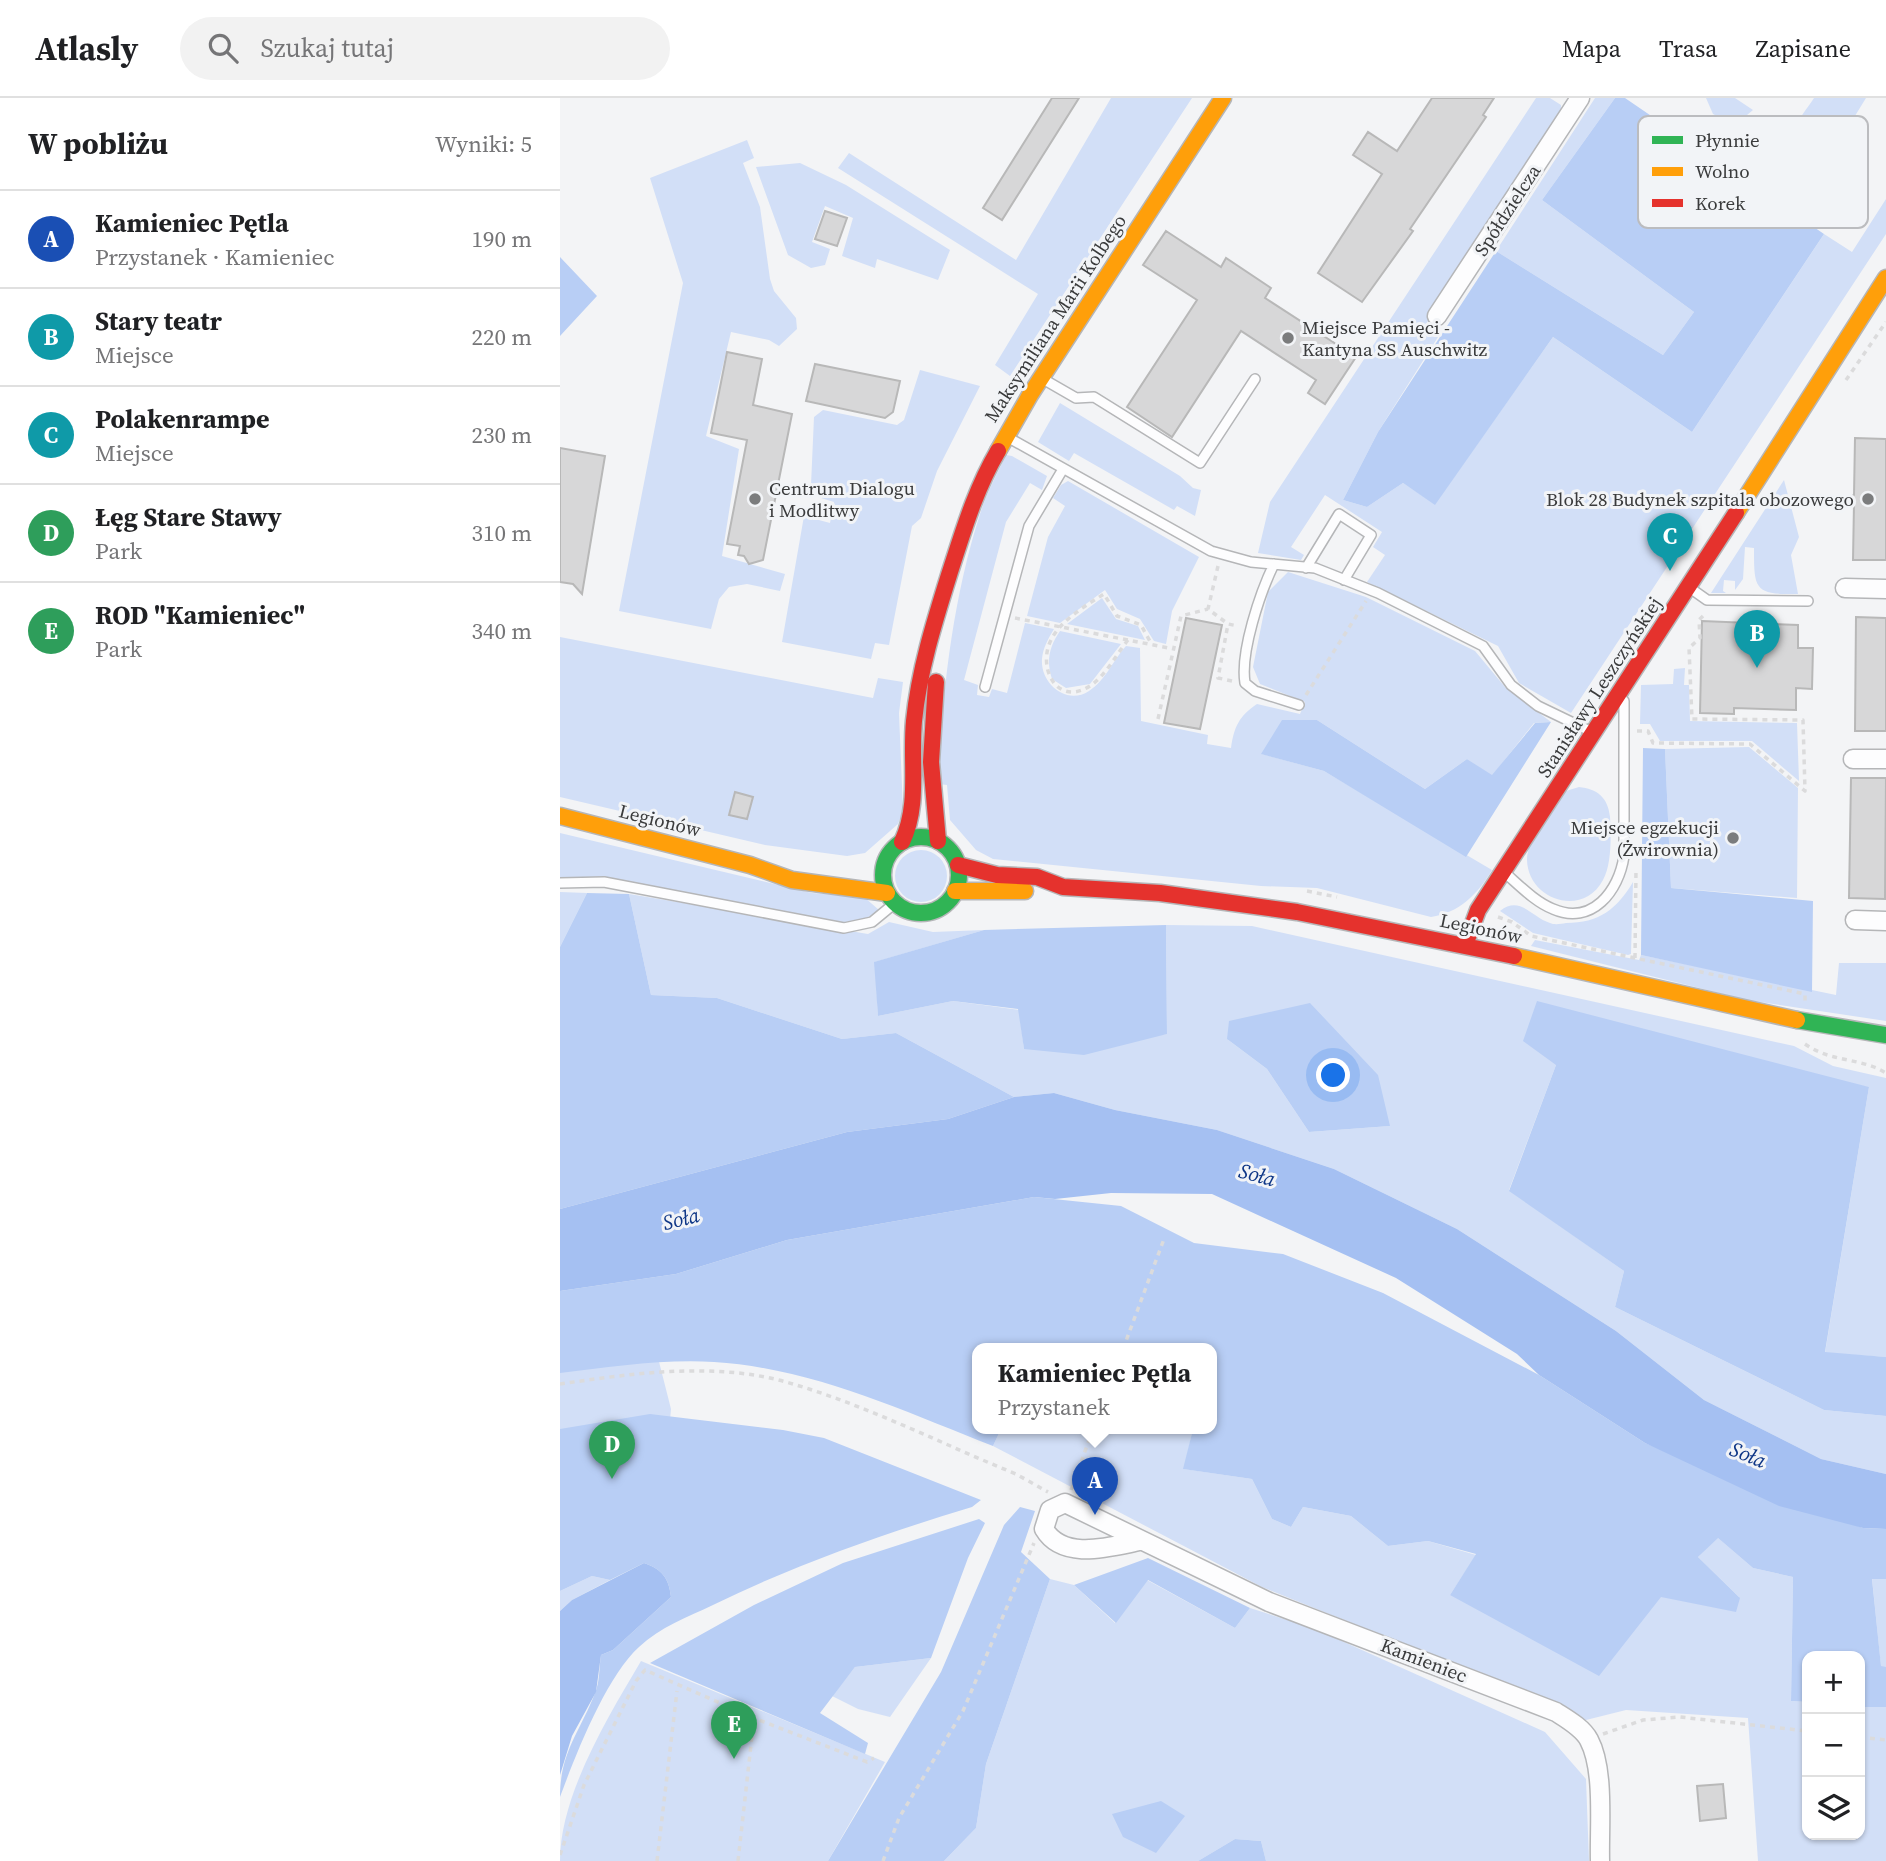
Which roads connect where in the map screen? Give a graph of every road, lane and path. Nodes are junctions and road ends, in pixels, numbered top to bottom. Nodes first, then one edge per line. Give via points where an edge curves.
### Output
1 (1223, 98) edge
2 (1575, 100) edge
3 (1886, 278) edge
4 (1437, 316) dead end
5 (1886, 322) edge
6 (1041, 378) junction
7 (1255, 379) dead end
8 (1840, 379) dead end
9 (1005, 435) junction
10 (1063, 469) junction
11 (1220, 554) junction
12 (1274, 565) junction
13 (1306, 568) junction
14 (949, 575) junction
15 (1344, 579) junction
16 (1689, 586) junction
17 (1845, 588) dead end
18 (1886, 589) edge
19 (1372, 591) junction
20 (1713, 599) junction
21 (1808, 601) dead end
22 (1209, 609) junction
23 (1005, 616) junction
24 (1228, 624) junction
25 (1060, 627) junction
26 (1253, 629) junction
27 (1128, 640) junction
28 (1152, 645) junction
29 (1174, 649) junction
30 (1245, 683) junction
31 (985, 687) dead end
32 (1624, 689) junction
33 (1299, 705) joint
34 (1158, 719) dead end
35 (1637, 719) dead end
36 (1637, 731) junction
37 (1595, 733) junction
38 (1637, 744) dead end
39 (1853, 759) dead end
40 (1886, 759) edge
41 (560, 816) edge
42 (938, 841) junction
43 (902, 842) junction
44 (887, 858) junction
45 (1636, 864) dead end
46 (750, 865) junction
47 (958, 865) junction
48 (867, 866) dead end
49 (838, 869) dead end
50 (1503, 871) junction
51 (560, 883) edge
52 (1063, 887) junction
53 (955, 891) junction
54 (891, 898) junction
55 (1855, 920) dead end
56 (1886, 921) edge
57 (1465, 945) junction
58 (1635, 958) dead end
59 (1886, 1035) edge
60 (1798, 1038) dead end
61 (1886, 1073) edge
62 (1164, 1239) dead end
63 (1125, 1343) edge
64 (560, 1384) edge
65 (1091, 1434) edge
66 (1065, 1503) junction
67 (1046, 1533) junction
68 (1140, 1541) junction
69 (677, 1691) dead end
70 (754, 1718) junction
71 (1802, 1730) edge
72 (1865, 1738) edge
73 (1589, 1739) junction
74 (1886, 1740) edge
75 (874, 1758) dead end
76 (560, 1855) edge
77 (657, 1861) edge
78 (738, 1861) edge
79 (883, 1861) edge
80 (1600, 1861) edge

1 - 6 street, Maksymiliana Marii Kolbego
2 - 4 street, Spółdzielcza
3 - 16 street, Stanisławy Leszczyńskiej
5 - 8 path via 1849,380
6 - 7 lane via 1076,398 1094,397 1200,463
6 - 9 street, Maksymiliana Marii Kolbego
9 - 10 lane
9 - 14 street, Maksymiliana Marii Kolbego via 974,498
10 - 11 lane
10 - 23 lane via 1029,526
11 - 12 lane
11 - 22 path
12 - 13 lane
12 - 26 lane via 1264,584
13 - 15 lane
13 - 15 lane via 1339,514 1371,535
14 - 42 street, Maksymiliana Marii Kolbego via 931,724 931,807
14 - 43 street, Maksymiliana Marii Kolbego via 925,656 914,721 912,821
15 - 19 lane
16 - 20 lane via 1707,600
16 - 32 street, Stanisławy Leszczyńskiej
17 - 18 street
19 - 33 path
19 - 37 lane via 1483,646 1511,685 1538,706
20 - 21 lane
20 - 36 path via 1699,620 1700,638 1689,648 1692,719 1803,720 1805,790 1750,744 1653,743 1648,731
22 - 24 path
22 - 29 path via 1181,616
23 - 25 path
23 - 31 lane
24 - 26 path
24 - 30 path via 1218,678
25 - 27 path
25 - 27 path via 1051,639 1045,666 1050,680 1067,692 1091,685
25 - 28 path via 1104,594 1117,615 1141,625
26 - 30 lane
27 - 28 path
28 - 29 path
29 - 34 path
30 - 33 lane via 1255,691
32 - 37 street, Stanisławy Leszczyńskiej
32 - 50 lane via 1625,856 1610,894 1584,913 1566,913 1544,904
35 - 36 path
36 - 38 path
37 - 50 street, Stanisławy Leszczyńskiej
39 - 40 street
41 - 46 street, Legionów
42 - 43 street via 914,838
42 - 47 street
43 - 44 street
44 - 48 street
44 - 54 street via 883,882
45 - 58 path
46 - 49 street, Legionów
46 - 54 street, Legionów via 792,880 859,887
47 - 52 street, Legionów via 1037,877
47 - 53 street
50 - 57 street, Stanisławy Leszczyńskiej via 1478,910
51 - 54 lane via 604,883 844,928 872,922
52 - 53 street, Legionów via 1041,892
52 - 57 street, Legionów via 1236,902
53 - 54 street via 949,901 928,912 916,913
55 - 56 street
57 - 59 street, Legionów via 1783,1018
60 - 61 path via 1819,1054
62 - 63 path
64 - 66 path via 635,1373 722,1372 791,1383 1016,1474
65 - 66 path
66 - 67 street via 1050,1510
66 - 68 street, Kamieniec
67 - 68 street via 1055,1544 1073,1549
67 - 79 path via 1031,1546 963,1711 899,1818
68 - 73 street, Kamieniec via 1269,1602 1556,1712
69 - 77 path
70 - 75 path via 867,1762
70 - 76 path via 645,1670 584,1784
70 - 78 path
71 - 73 path via 1680,1717 1643,1720
72 - 74 path
73 - 80 street via 1598,1766

